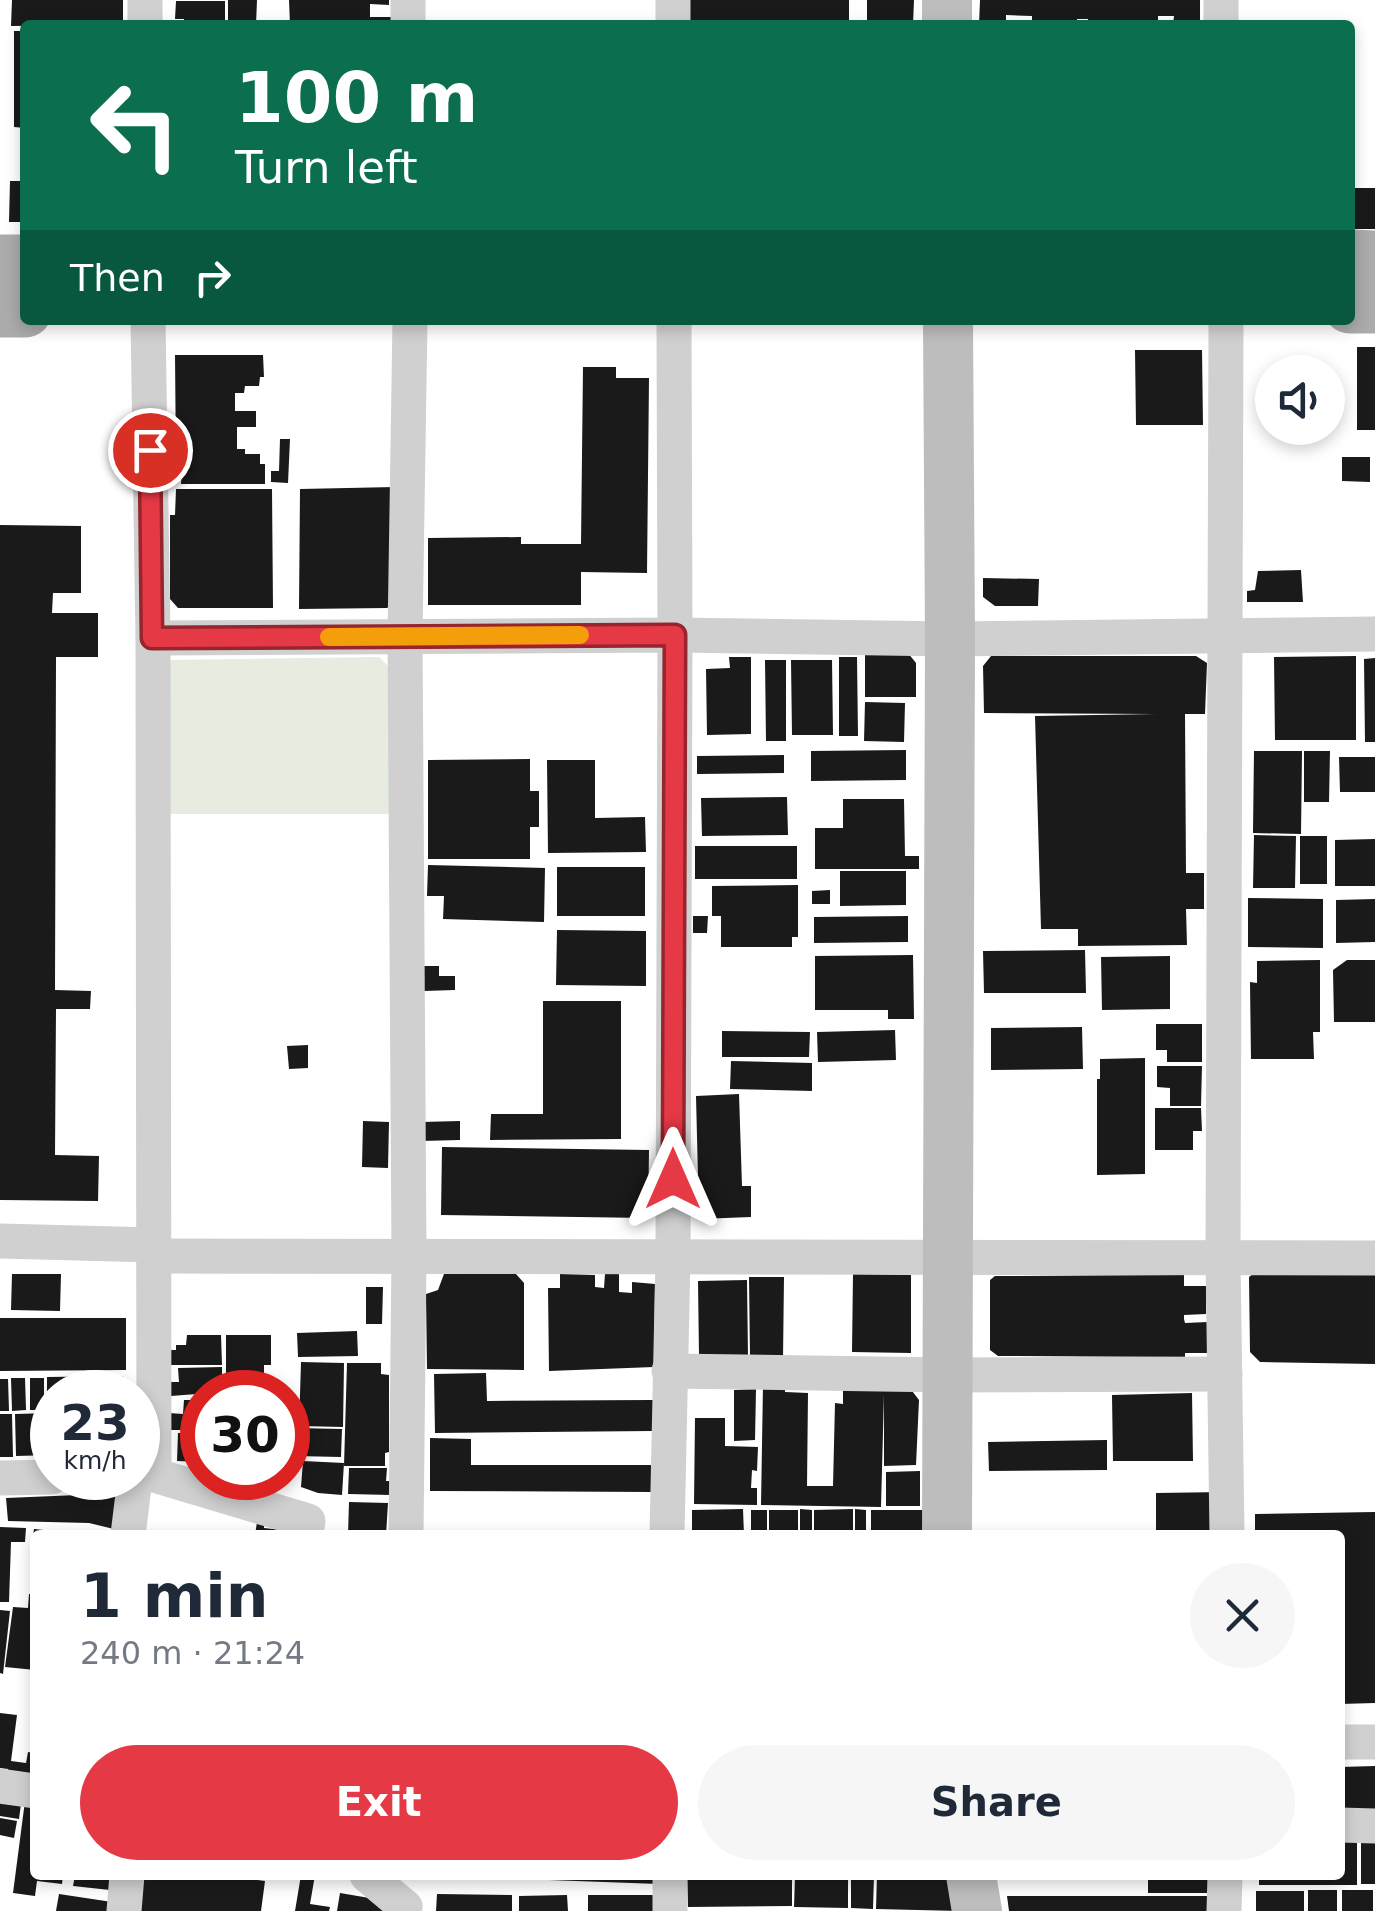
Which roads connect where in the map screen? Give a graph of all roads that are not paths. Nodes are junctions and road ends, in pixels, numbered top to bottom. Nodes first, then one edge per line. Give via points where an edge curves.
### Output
1 (148, 325) edge
2 (410, 325) edge
3 (674, 325) edge
4 (948, 325) edge
5 (1226, 325) edge
6 (1226, 634) junction
7 (1375, 634) edge
8 (675, 635) junction
9 (405, 636) junction
10 (152, 638) junction
11 (950, 638) junction
12 (0, 1241) edge
13 (154, 1251) junction
14 (409, 1256) junction
15 (673, 1257) junction
16 (1223, 1258) junction
17 (1375, 1258) edge
18 (947, 1260) junction
19 (148, 1370) edge
20 (670, 1371) junction
21 (1224, 1374) junction
22 (947, 1376) junction
23 (30, 1477) edge
24 (0, 1478) edge
25 (160, 1481) edge
26 (136, 1500) edge
27 (129, 1530) edge
28 (307, 1530) edge
29 (406, 1530) edge
30 (667, 1530) edge
31 (947, 1530) edge
32 (1227, 1530) edge
33 (1345, 1742) edge
34 (1375, 1742) edge
35 (0, 1786) edge
36 (30, 1790) edge
37 (1345, 1825) edge
38 (1375, 1826) edge
39 (127, 1880) edge
40 (372, 1880) edge
41 (670, 1880) edge
42 (972, 1880) edge
43 (1225, 1880) edge
44 (124, 1911) edge
45 (404, 1911) edge
46 (670, 1911) edge
47 (977, 1911) edge
48 (1224, 1911) edge

1 - 10 street
2 - 9 street
3 - 8 street
4 - 11 street
5 - 6 street
6 - 7 street
6 - 11 street
6 - 16 street
8 - 9 street
8 - 11 street
8 - 15 street
9 - 10 street
9 - 14 street
10 - 13 street
11 - 18 street
12 - 13 street
13 - 14 street
13 - 19 street
14 - 15 street
14 - 29 street
15 - 18 street
15 - 20 street
16 - 17 street
16 - 18 street
16 - 21 street
18 - 22 street
20 - 22 street
20 - 30 street
21 - 22 street
21 - 32 street
22 - 31 street
23 - 24 street
25 - 28 street via 308,1521
26 - 27 street
33 - 34 street
35 - 36 street
37 - 38 street
39 - 44 street
40 - 45 street
41 - 46 street
42 - 47 street
43 - 48 street

